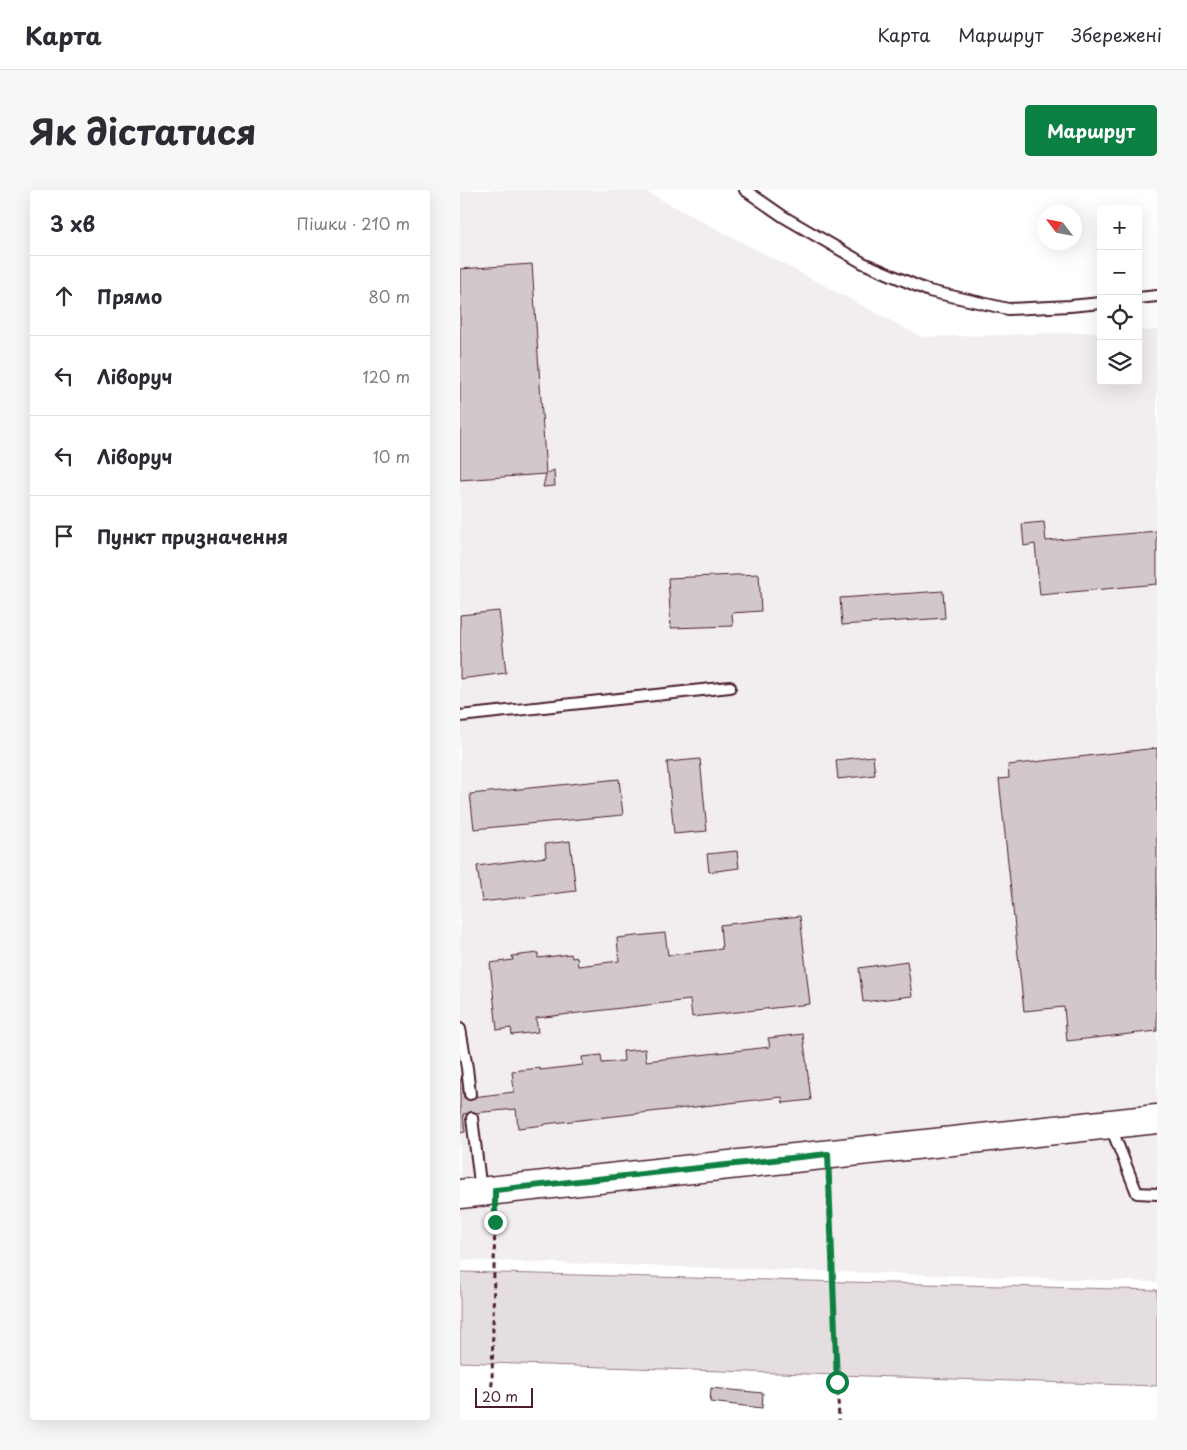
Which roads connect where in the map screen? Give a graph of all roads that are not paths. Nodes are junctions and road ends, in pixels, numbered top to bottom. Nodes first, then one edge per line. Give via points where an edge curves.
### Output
1 (745, 190) edge
2 (1157, 296) edge
3 (1142, 298) edge
4 (1097, 303) edge
5 (730, 687) dead end
6 (460, 716) edge
7 (460, 1029) edge
8 (470, 1094) dead end
9 (472, 1118) dead end
10 (1157, 1119) edge
11 (1110, 1124) junction
12 (479, 1192) edge
13 (1157, 1194) edge

1 - 4 lane via 863,263 929,291 1008,309
2 - 3 lane
5 - 6 lane
7 - 8 lane
9 - 12 lane
10 - 11 main road
11 - 12 main road
11 - 13 lane via 1137,1193

